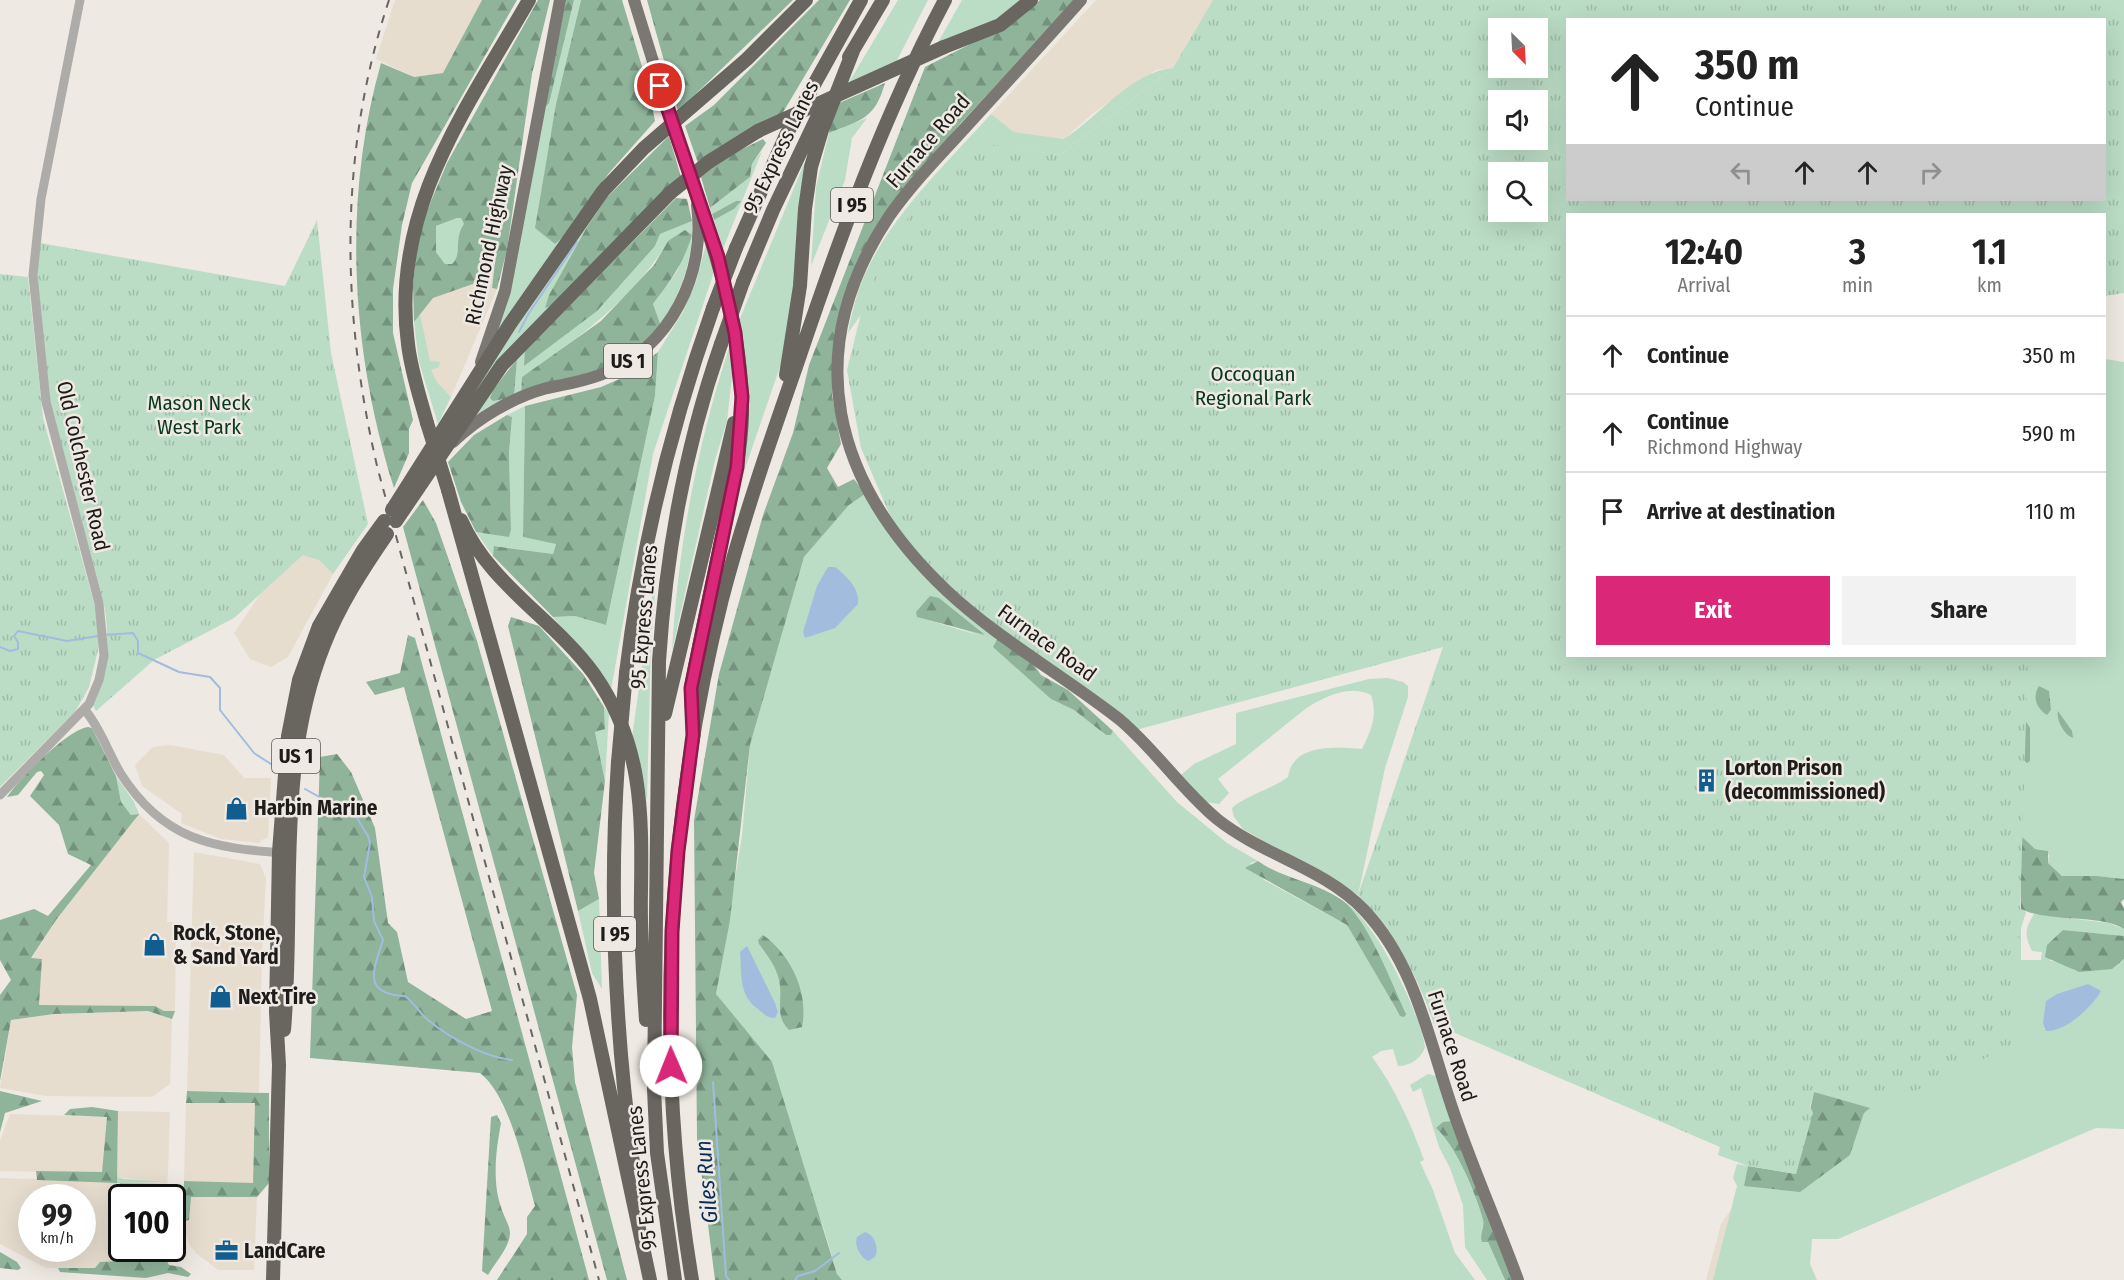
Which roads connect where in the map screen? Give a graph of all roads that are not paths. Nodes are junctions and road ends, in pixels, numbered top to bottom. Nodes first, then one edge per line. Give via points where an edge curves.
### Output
1 (80, 0) edge
2 (529, 0) edge
3 (560, 0) edge
4 (634, 0) edge
5 (806, 0) edge
6 (861, 0) edge
7 (883, 0) edge
8 (945, 0) edge
9 (1031, 0) edge
10 (1081, 0) edge
11 (853, 51) junction
12 (693, 184) junction
13 (737, 349) junction
14 (468, 391) junction
15 (778, 419) junction
16 (448, 447) junction
17 (448, 490) junction
18 (390, 522) junction
19 (85, 710) junction
20 (693, 735) junction
21 (657, 766) junction
22 (0, 795) edge
23 (285, 853) junction
24 (654, 1089) junction
25 (644, 1249) junction
26 (273, 1280) edge
27 (650, 1280) edge
28 (675, 1280) edge
29 (692, 1280) edge
30 (1518, 1280) edge

1 - 19 street, Old Colchester Road via 41,199 33,275 47,412 103,628 101,675
2 - 17 highway, bridge via 436,164 414,227 407,265 410,361
3 - 14 main road, Richmond Highway / US 1 via 500,312
4 - 12 main road, Richmond Highway / US 1, bridge
5 - 14 highway via 747,59 644,148 603,191
6 - 25 highway, I 95, bridge via 786,135 736,248 686,389 642,568 626,673 614,873 618,1013
7 - 11 highway, 95 Express Lanes
8 - 15 highway, I 95 via 907,75 862,180
9 - 16 highway, bridge via 1000,25 758,131 710,161 670,192 502,364
10 - 30 main road, Furnace Road via 920,177 876,239 852,296 837,357 837,400 847,443 857,469 890,525 949,593 1131,729 1219,820 1343,892 1372,920 1403,969 1424,1013 1455,1116
11 - 15 highway via 811,167 797,314
11 - 21 highway, 95 Express Lanes, bridge via 790,172 743,282 688,455 669,552 659,661
12 - 13 highway via 718,257
12 - 16 main road, Richmond Highway / US 1 via 698,223 696,262 682,300 654,339 607,372 535,392 502,407
13 - 20 highway via 742,397 739,451 691,688
13 - 21 highway via 734,427 671,680
14 - 18 highway, Richmond Highway / US 1
15 - 20 highway, I 95 via 725,589
16 - 18 highway, Richmond Highway / US 1
17 - 24 highway via 485,560 567,642 594,675 615,711 630,749 641,807 642,975
17 - 25 highway via 590,999
18 - 23 highway, Richmond Highway / US 1 via 336,619 313,678 298,739
19 - 22 street, Old Colchester Road
19 - 23 street via 127,783 167,823 209,844
20 - 29 highway, I 95 via 677,861 670,990 674,1121
21 - 24 highway, 95 Express Lanes
23 - 26 highway, Richmond Highway / US 1 via 286,1001 279,1065
24 - 28 highway, 95 Express Lanes via 657,1153
25 - 27 highway, I 95

